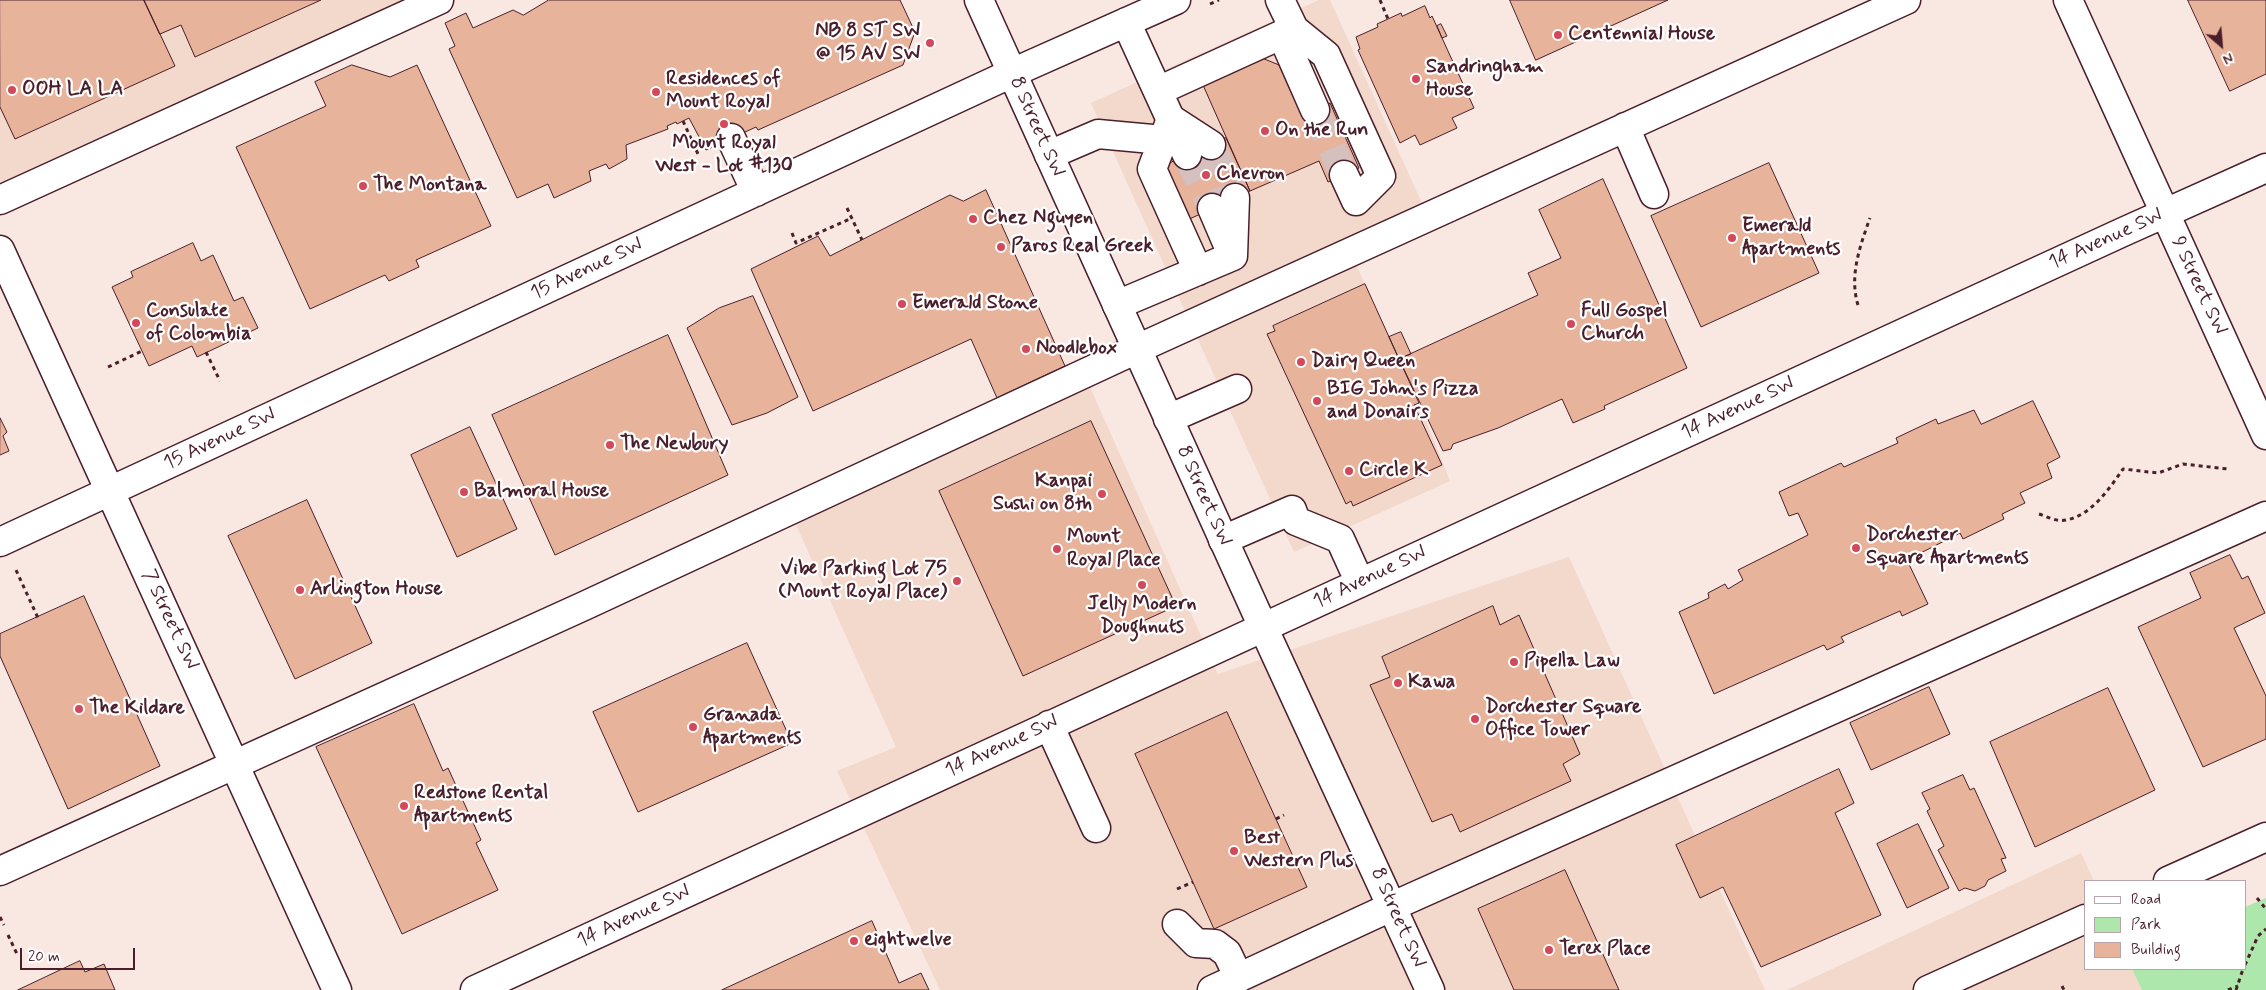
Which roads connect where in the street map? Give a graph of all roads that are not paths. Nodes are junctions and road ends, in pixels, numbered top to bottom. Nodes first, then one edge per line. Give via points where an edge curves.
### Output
1 (439, 0) edge
2 (979, 0) edge
3 (1176, 0) edge
4 (1280, 0) edge
5 (1906, 0) edge
6 (2068, 0) edge
7 (1126, 22) junction
8 (1288, 32) junction
9 (1012, 73) junction
10 (1158, 91) junction
11 (1315, 110) tunnel mouth
12 (1625, 127) junction
13 (1167, 130) junction
14 (731, 138) dead end
15 (1199, 150) tunnel mouth
16 (1049, 155) junction
17 (2266, 168) edge
18 (1344, 174) tunnel mouth
19 (756, 192) junction
20 (1654, 194) dead end
21 (0, 200) edge
22 (1224, 203) tunnel mouth
23 (2165, 213) junction
24 (0, 250) edge
25 (1198, 271) junction
26 (1117, 305) junction
27 (1137, 348) junction
28 (1237, 388) dead end
29 (1168, 419) junction
30 (2266, 435) edge
31 (110, 492) junction
32 (2266, 516) edge
33 (1223, 540) junction
34 (0, 542) edge
35 (1360, 583) junction
36 (1262, 627) junction
37 (1049, 725) junction
38 (235, 763) junction
39 (1096, 828) dead end
40 (2266, 837) edge
41 (0, 870) edge
42 (2170, 880) edge
43 (1393, 906) junction
44 (2084, 919) edge
45 (1177, 924) dead end
46 (1239, 978) junction
47 (338, 990) edge
48 (474, 990) edge
49 (1212, 990) edge
50 (1430, 990) edge
51 (1928, 990) edge

1 - 21 street
2 - 9 street, 8 Street SW
3 - 7 street, 15 Avenue SW
4 - 8 street
5 - 12 street
6 - 23 street, 9 Street SW
7 - 9 street, 15 Avenue SW
7 - 10 street
8 - 10 street
8 - 11 street
8 - 18 street via 1326,55 1381,176 1356,201
9 - 16 street, 8 Street SW
9 - 19 street, 15 Avenue SW
10 - 13 street
12 - 20 street
12 - 27 street
13 - 15 street
13 - 16 street via 1098,134
13 - 25 street via 1152,169
14 - 19 street
16 - 26 street, 8 Street SW
17 - 23 street, 14 Avenue SW
19 - 31 street, 15 Avenue SW
22 - 25 street via 1233,256
23 - 30 street, 9 Street SW
23 - 35 street, 14 Avenue SW
24 - 31 street, 7 Street SW
25 - 26 street
26 - 27 street, 8 Street SW
27 - 29 street, 8 Street SW
27 - 38 street via 584,606
28 - 29 street
29 - 33 street, 8 Street SW
31 - 34 street, 15 Avenue SW
31 - 38 street, 7 Street SW
32 - 43 street
33 - 35 street via 1292,510 1296,521 1340,539
33 - 36 street, 8 Street SW
35 - 36 street, 14 Avenue SW
36 - 37 street, 14 Avenue SW
36 - 43 street, 8 Street SW
37 - 39 street
37 - 48 street, 14 Avenue SW
38 - 41 street
38 - 47 street, 7 Street SW
40 - 42 street
43 - 46 street
43 - 50 street, 8 Street SW
44 - 51 street
45 - 46 street via 1196,942 1215,944 1226,953
46 - 49 street

